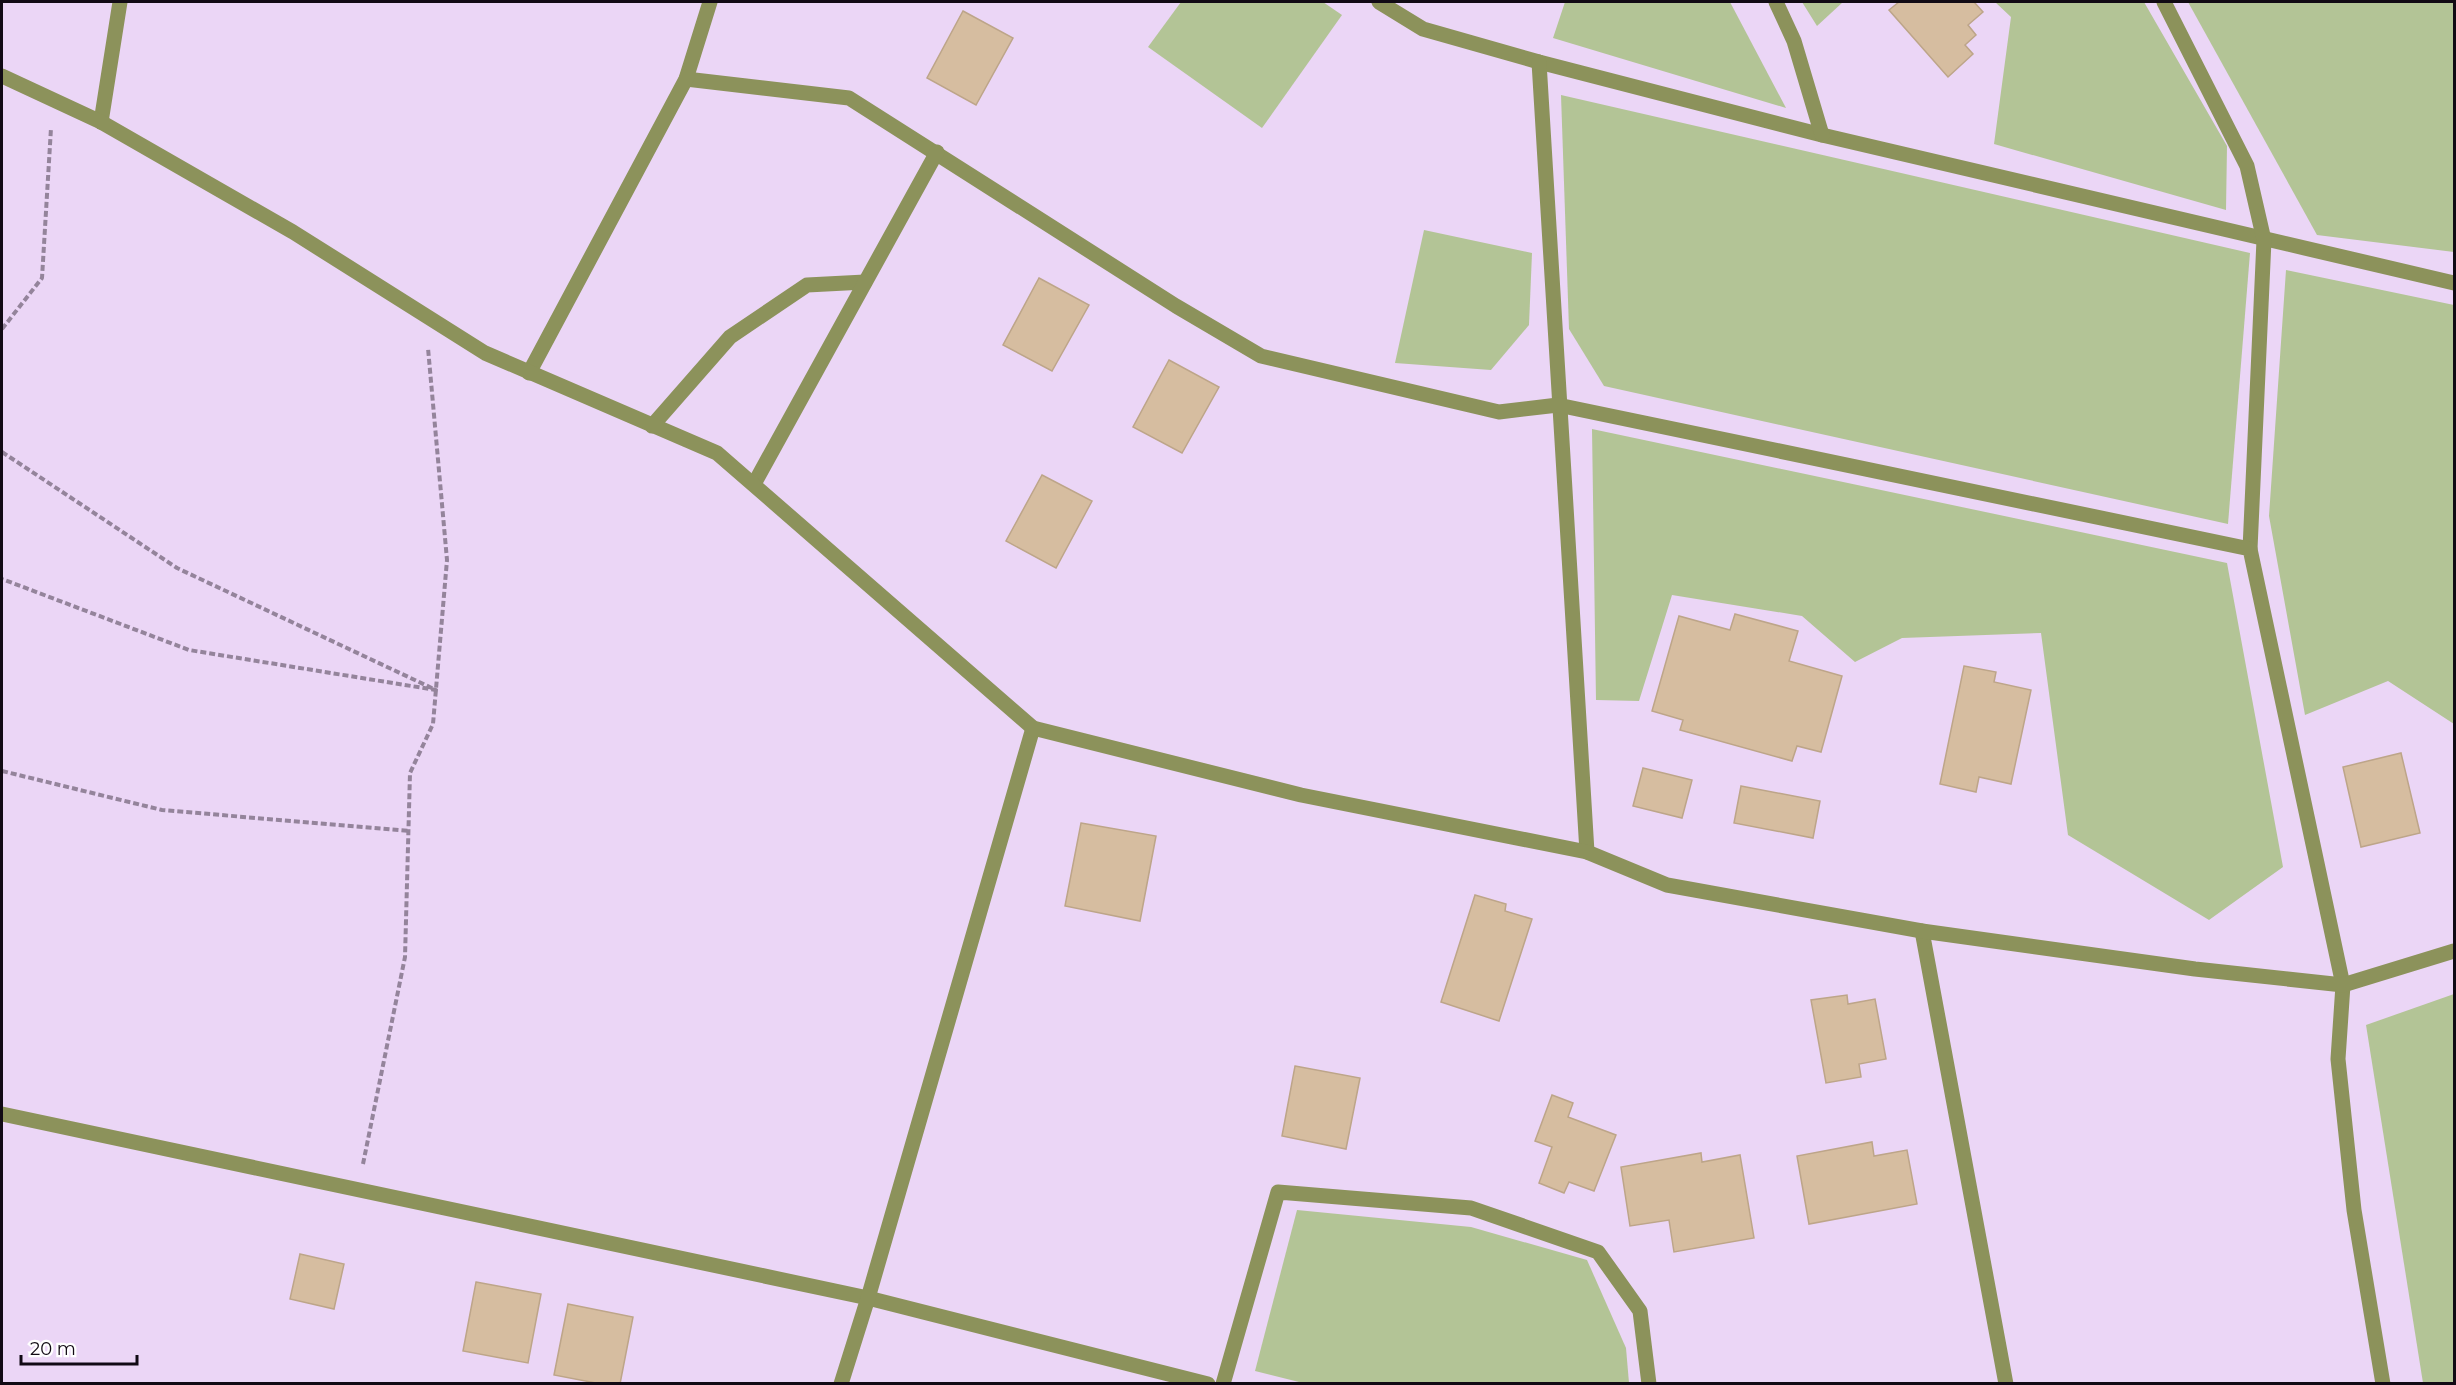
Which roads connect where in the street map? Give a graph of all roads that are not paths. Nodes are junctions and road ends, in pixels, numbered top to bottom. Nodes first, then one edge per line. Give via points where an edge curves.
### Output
1 (120, 2) edge
2 (710, 2) edge
3 (1379, 2) edge
4 (1776, 2) edge
5 (2164, 2) edge
6 (1539, 62) junction
7 (2, 76) edge
8 (686, 79) junction
9 (102, 122) junction
10 (1822, 135) junction
11 (937, 152) junction
12 (2264, 240) junction
13 (865, 282) junction
14 (2454, 283) edge
15 (529, 374) junction
16 (1558, 405) junction
17 (652, 426) junction
18 (754, 484) junction
19 (2250, 549) junction
20 (1033, 728) junction
21 (1587, 852) junction
22 (1922, 931) junction
23 (2454, 951) edge
24 (2343, 985) junction
25 (2, 1114) edge
26 (868, 1298) junction
27 (841, 1383) edge
28 (1208, 1383) edge
29 (1224, 1383) edge
30 (1649, 1383) edge
31 (2006, 1383) edge
32 (2383, 1383) edge

1 - 9 street
2 - 8 street
3 - 6 street via 1423,29
4 - 10 street via 1794,41
5 - 12 street via 2247,166
6 - 10 street
6 - 16 street
7 - 9 street
8 - 11 street via 849,98
8 - 15 street
9 - 15 street via 293,232 485,353
10 - 12 street
11 - 13 street
11 - 16 street via 1261,356 1499,412
12 - 14 street
12 - 19 street
13 - 17 street via 807,285 730,337
13 - 18 street
15 - 17 street
16 - 19 street
16 - 21 street
17 - 18 street via 717,453
18 - 20 street
19 - 24 street
20 - 21 street via 1301,795
20 - 26 street
21 - 22 street via 1667,885
22 - 24 street
22 - 31 street
23 - 24 street
24 - 32 street via 2338,1059 2354,1210
25 - 26 street
26 - 27 street
26 - 28 street
29 - 30 street via 1278,1192 1471,1208 1598,1252 1640,1311

